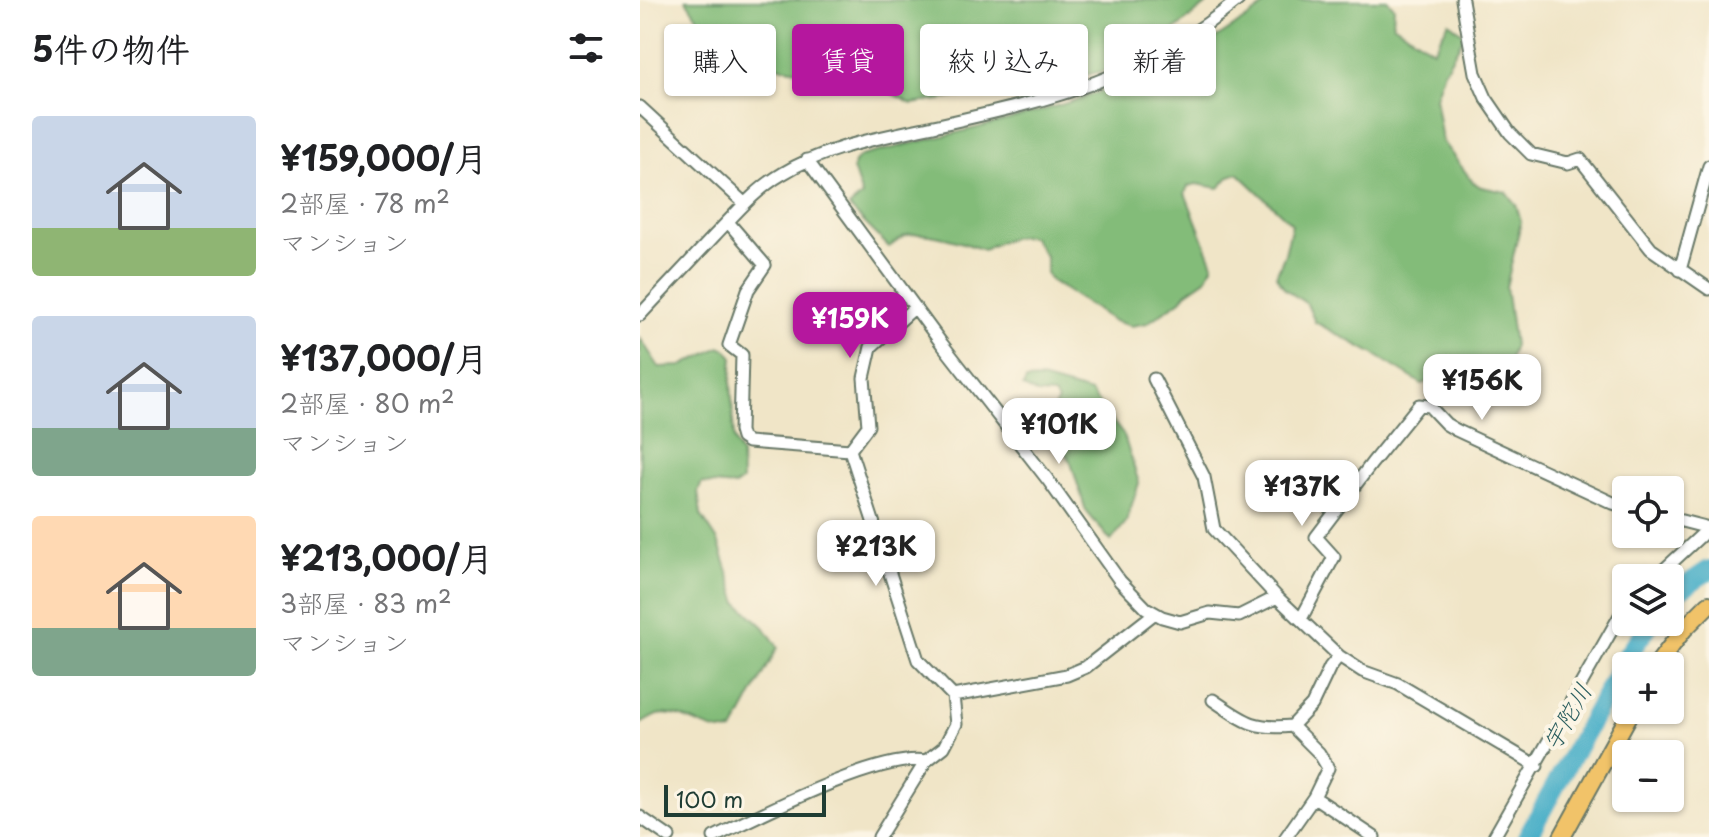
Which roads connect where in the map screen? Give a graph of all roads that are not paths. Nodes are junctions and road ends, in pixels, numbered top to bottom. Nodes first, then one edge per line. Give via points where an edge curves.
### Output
1 (1238, 0) edge
2 (1462, 0) edge
3 (640, 107) edge
4 (807, 160) junction
5 (1709, 166) edge
6 (744, 203) junction
7 (728, 222) junction
8 (1680, 270) junction
9 (1709, 289) edge
10 (915, 307) junction
11 (640, 315) edge
12 (1154, 379) dead end
13 (850, 450) junction
14 (1612, 503) edge
15 (1684, 524) edge
16 (1708, 533) edge
17 (1671, 564) edge
18 (1277, 597) junction
19 (1709, 604) edge
20 (1155, 613) junction
21 (1301, 619) junction
22 (1612, 630) edge
23 (1667, 652) edge
24 (1339, 656) junction
25 (953, 696) junction
26 (1213, 700) dead end
27 (1624, 724) edge
28 (1292, 726) junction
29 (926, 761) junction
30 (1537, 766) junction
31 (1314, 797) junction
32 (640, 817) edge
33 (669, 837) edge
34 (714, 837) edge
35 (879, 837) edge
36 (1286, 837) edge
37 (1374, 837) edge
38 (1494, 837) edge
39 (1562, 837) edge

1 - 4 street via 1150,60 1092,85
2 - 8 street via 1475,73 1510,133 1531,154 1568,163 1580,159 1651,249
3 - 6 street
4 - 6 street
4 - 10 street
5 - 8 street
6 - 7 street
7 - 11 street
7 - 13 street via 765,265 748,290 729,345 742,355 742,438
8 - 9 street
10 - 13 street via 871,347 864,378 868,426
10 - 20 street via 1128,591
12 - 18 street via 1204,477 1214,529
13 - 25 street via 918,660
14 - 21 street via 1456,430 1429,406 1419,405 1316,537 1334,557
15 - 16 street
16 - 17 street
18 - 20 street via 1239,616 1210,613 1180,622
18 - 21 street
19 - 23 highway
20 - 25 street via 1077,671
21 - 24 street
22 - 30 street
24 - 28 street via 1312,705
24 - 30 street via 1398,684
25 - 29 street via 952,736
26 - 28 street via 1250,725
27 - 39 highway
28 - 31 street via 1328,768
29 - 34 street via 914,759 848,776
29 - 35 street
30 - 38 street
31 - 36 street
31 - 37 street
32 - 33 street

